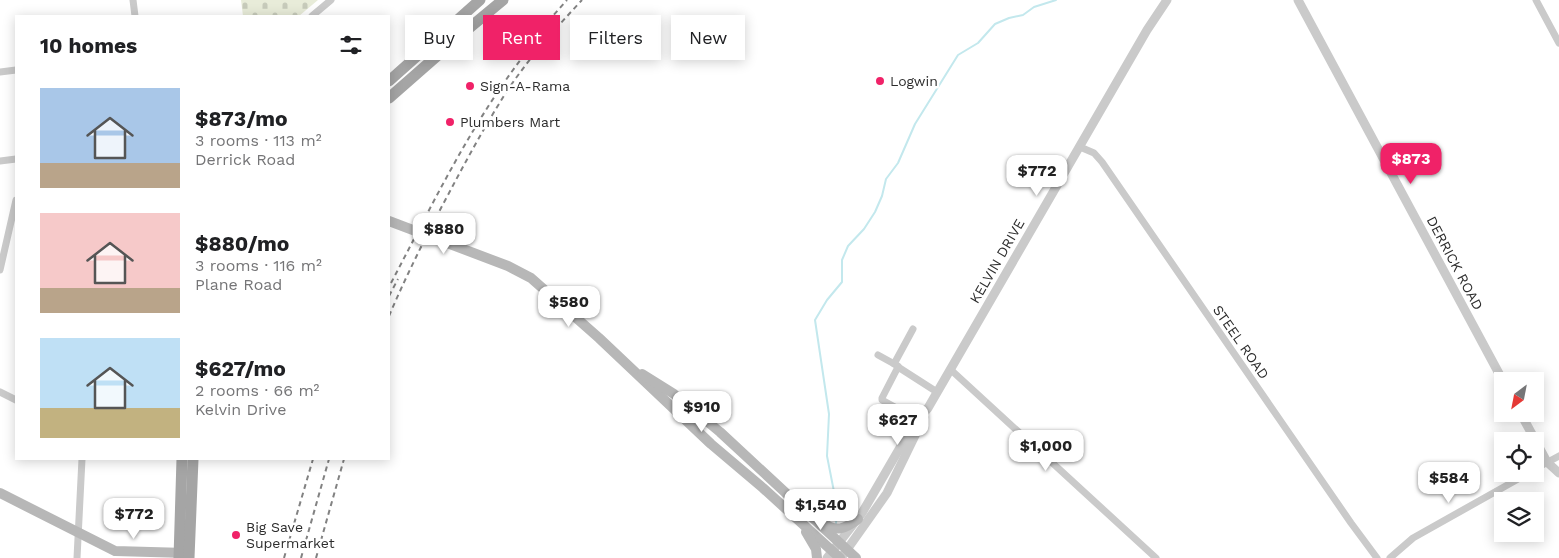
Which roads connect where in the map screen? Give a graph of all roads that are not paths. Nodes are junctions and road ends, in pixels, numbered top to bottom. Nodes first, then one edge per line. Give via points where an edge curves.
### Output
1 (133, 0) edge
2 (331, 0) edge
3 (480, 0) edge
4 (503, 0) edge
5 (1167, 0) edge
6 (1298, 0) edge
7 (1536, 0) edge
8 (135, 15) edge
9 (313, 15) edge
10 (463, 15) edge
11 (473, 25) edge
12 (1559, 43) edge
13 (412, 60) edge
14 (432, 60) edge
15 (15, 70) edge
16 (0, 72) edge
17 (390, 80) edge
18 (390, 97) edge
19 (1080, 147) junction
20 (15, 159) edge
21 (0, 161) edge
22 (15, 204) edge
23 (390, 220) edge
24 (0, 270) edge
25 (914, 329) dead end
26 (599, 338) junction
27 (878, 355) dead end
28 (896, 365) junction
29 (950, 369) junction
30 (1499, 372) edge
31 (0, 392) edge
32 (938, 392) junction
33 (15, 400) edge
34 (928, 408) junction
35 (902, 411) dead end
36 (1525, 422) edge
37 (716, 437) dead end
38 (1559, 456) edge
39 (82, 460) edge
40 (182, 460) edge
41 (193, 460) edge
42 (1547, 462) junction
43 (1544, 464) edge
44 (1559, 473) edge
45 (1513, 482) edge
46 (763, 488) junction
47 (0, 493) edge
48 (811, 516) junction
49 (795, 517) junction
50 (858, 519) junction
51 (78, 533) junction
52 (838, 553) edge
53 (184, 555) edge
54 (77, 558) edge
55 (817, 558) edge
56 (856, 558) edge
57 (1156, 558) edge
58 (1377, 558) edge
59 (1390, 558) edge

1 - 8 street
2 - 9 street
3 - 10 main road
4 - 11 main road
5 - 19 street, KELVIN DRIVE
6 - 30 street, DERRICK ROAD
7 - 12 street
13 - 17 main road
14 - 18 main road
15 - 16 street
19 - 29 street, KELVIN DRIVE
19 - 58 street, STEEL ROAD via 1094,153 1102,162
20 - 21 street
22 - 24 street
23 - 26 main road via 519,270
25 - 28 street
26 - 46 main road via 711,444
26 - 48 main road via 720,432
27 - 28 street
28 - 32 street
28 - 35 street via 882,400
29 - 32 street, KELVIN DRIVE
29 - 57 street
31 - 33 street
32 - 34 street, KELVIN DRIVE
34 - 50 street, KELVIN DRIVE via 912,427
34 - 52 street, KELVIN DRIVE via 887,493
36 - 42 street
37 - 46 main road
38 - 42 street
39 - 51 street
40 - 53 main road
41 - 53 main road
42 - 43 street
42 - 44 street
45 - 59 street via 1413,538
46 - 49 main road
47 - 51 main road
48 - 50 main road via 838,530
48 - 52 main road
49 - 52 main road
49 - 55 main road via 811,538
50 - 52 street, KELVIN DRIVE
51 - 53 main road via 115,551
51 - 54 street
52 - 56 main road

